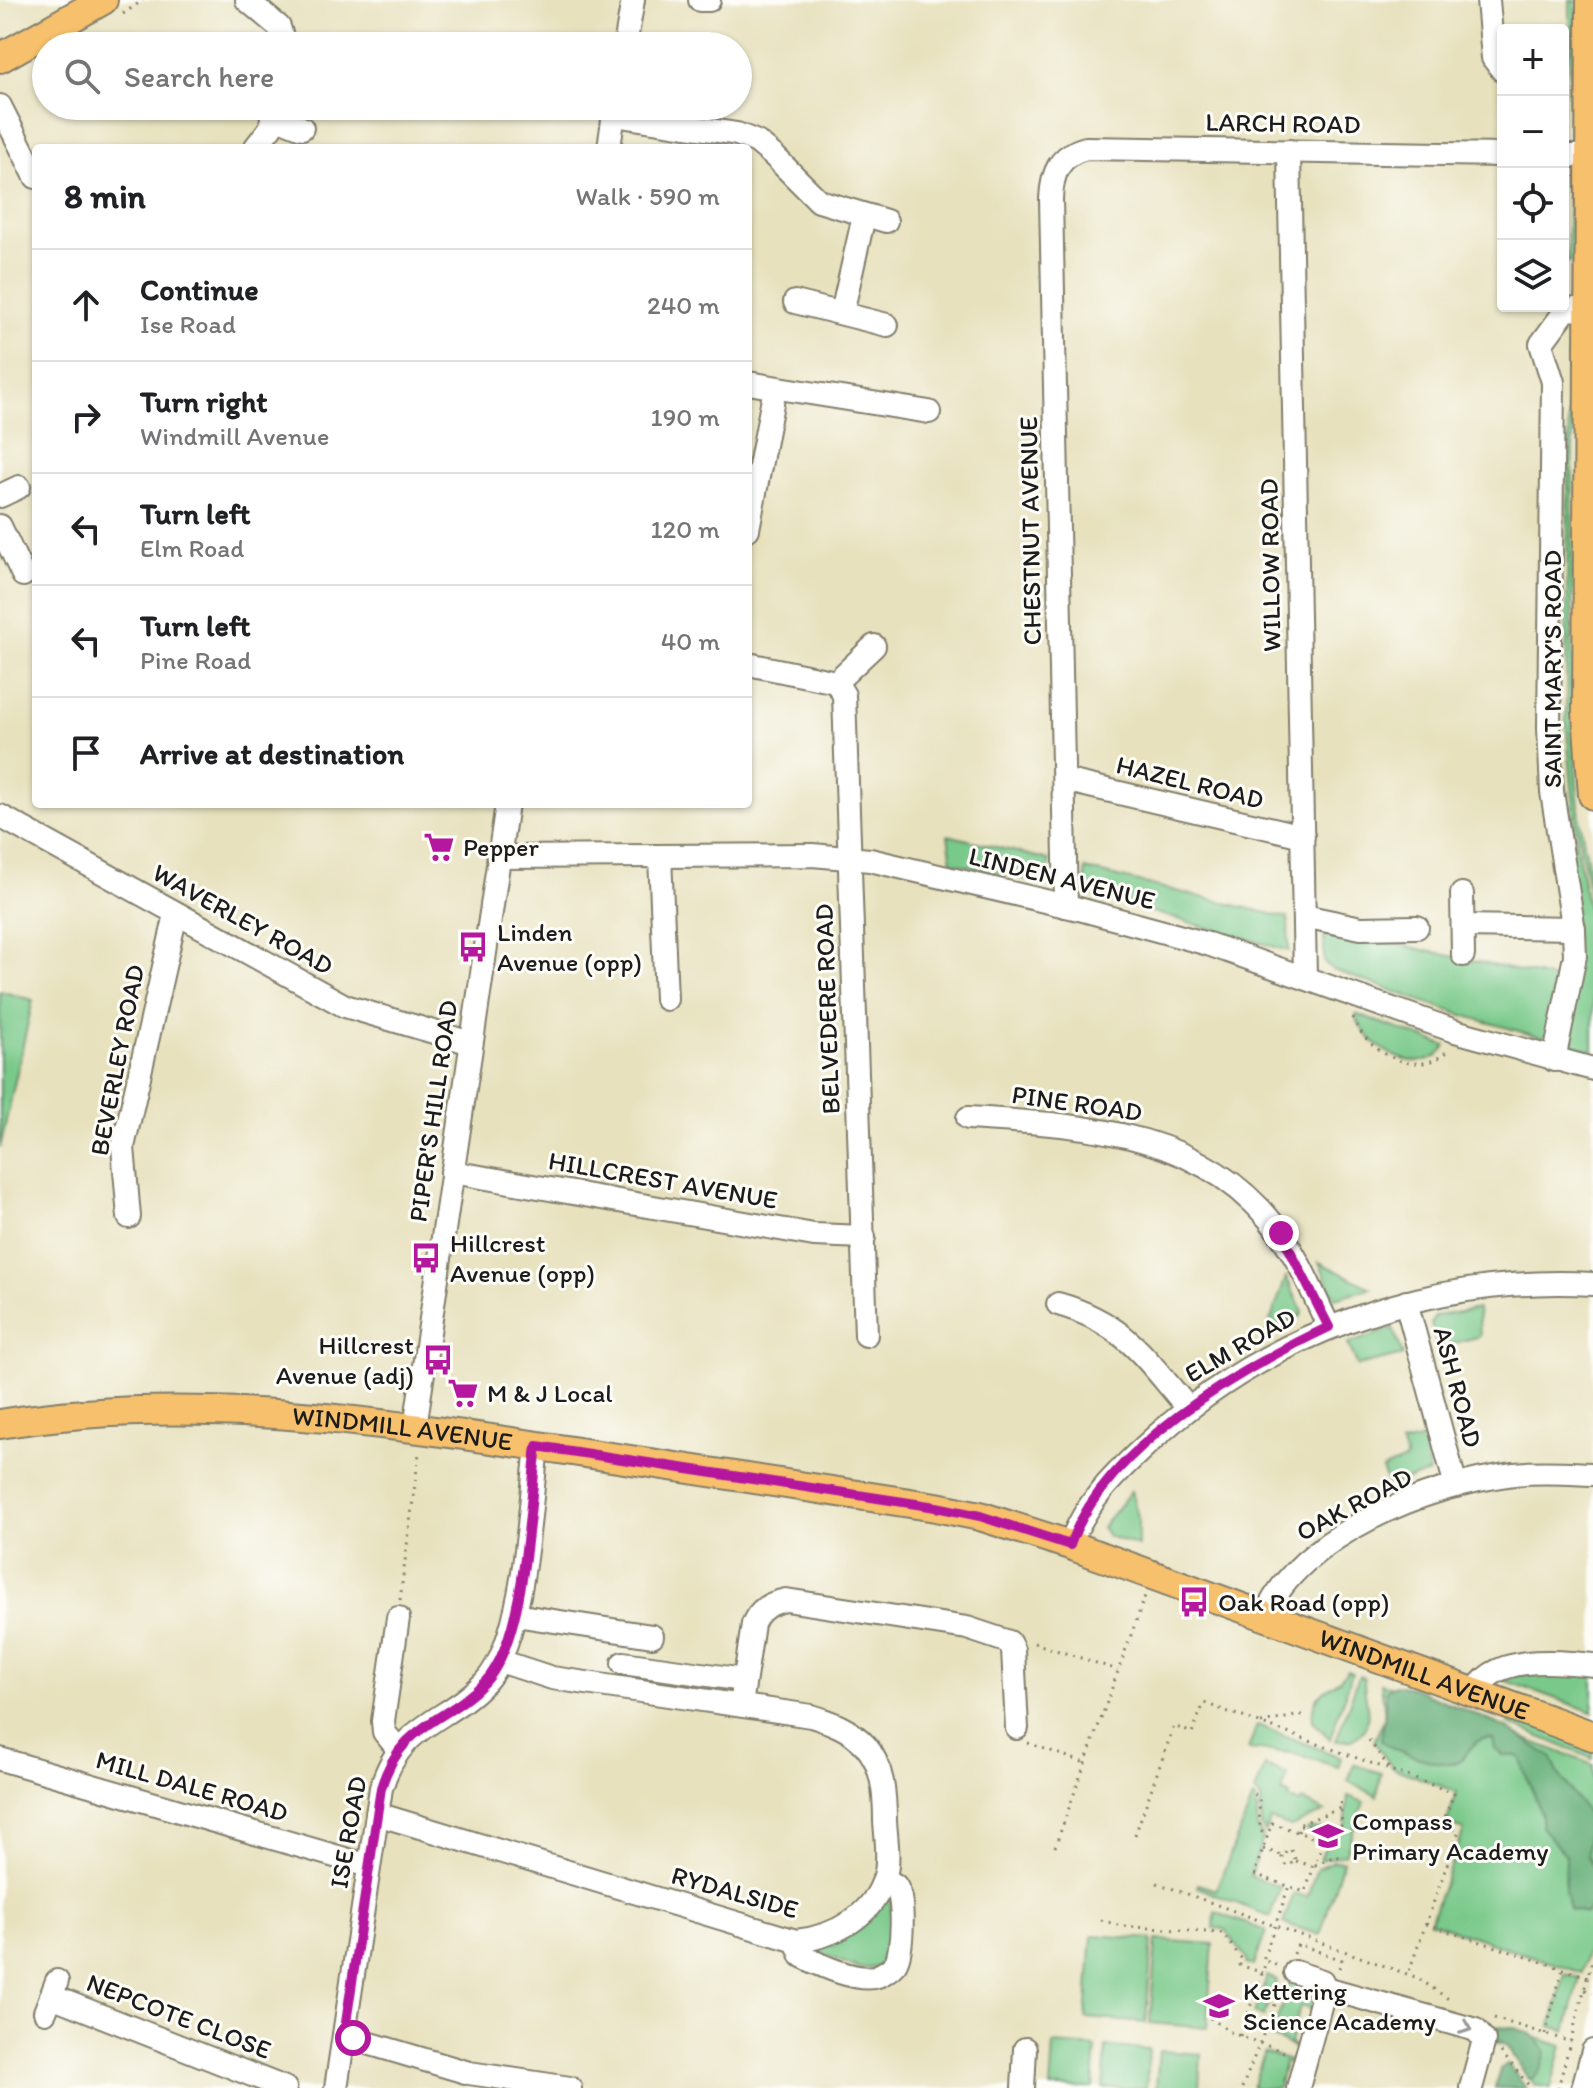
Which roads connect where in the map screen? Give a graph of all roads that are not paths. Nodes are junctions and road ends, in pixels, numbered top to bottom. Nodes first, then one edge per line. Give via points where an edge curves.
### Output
1 (103, 0) edge
2 (247, 0) edge
3 (633, 0) edge
4 (700, 0) edge
5 (709, 0) edge
6 (1488, 0) edge
7 (1591, 0) edge
8 (46, 32) edge
9 (281, 32) edge
10 (627, 32) edge
11 (32, 40) edge
12 (0, 58) edge
13 (1497, 63) edge
14 (0, 106) edge
15 (269, 120) edge
16 (288, 120) edge
17 (613, 120) edge
18 (665, 120) edge
19 (302, 128) dead end
20 (257, 144) edge
21 (610, 144) edge
22 (1289, 151) junction
23 (1497, 155) edge
24 (1577, 156) edge
25 (1064, 158) joint
26 (32, 169) edge
27 (795, 302) dead end
28 (1589, 308) junction
29 (842, 313) junction
30 (887, 325) dead end
31 (752, 384) edge
32 (775, 388) junction
33 (929, 412) dead end
34 (753, 478) edge
35 (0, 526) edge
36 (23, 575) dead end
37 (874, 646) dead end
38 (752, 665) edge
39 (836, 682) junction
40 (1064, 780) junction
41 (1593, 795) edge
42 (506, 808) edge
43 (0, 816) edge
44 (1303, 836) junction
45 (660, 856) junction
46 (498, 857) junction
47 (850, 858) junction
48 (1462, 894) dead end
49 (1066, 906) junction
50 (176, 914) junction
51 (1304, 916) junction
52 (1463, 926) junction
53 (1417, 927) dead end
54 (1574, 928) junction
55 (1463, 955) dead end
56 (1305, 977) junction
57 (666, 999) dead end
58 (471, 1043) junction
59 (1554, 1060) junction
60 (1593, 1069) edge
61 (968, 1118) dead end
62 (452, 1172) junction
63 (129, 1217) dead end
64 (864, 1237) junction
65 (1593, 1284) edge
66 (1406, 1302) junction
67 (1058, 1304) dead end
68 (1329, 1327) junction
69 (866, 1335) dead end
70 (1188, 1408) junction
71 (0, 1424) edge
72 (418, 1436) junction
73 (537, 1446) junction
74 (1593, 1474) edge
75 (1456, 1486) junction
76 (1070, 1545) junction
77 (515, 1615) junction
78 (398, 1618) road end
79 (1264, 1618) junction
80 (652, 1636) dead end
81 (500, 1661) junction
82 (623, 1663) dead end
83 (1593, 1665) edge
84 (744, 1680) junction
85 (1474, 1695) junction
86 (741, 1705) junction
87 (1017, 1728) road end
88 (1589, 1731) edge
89 (398, 1749) junction
90 (0, 1759) edge
91 (377, 1814) junction
92 (369, 1866) junction
93 (884, 1879) junction
94 (796, 1941) junction
95 (1295, 1972) road end
96 (1328, 1993) junction
97 (51, 1996) dead end
98 (344, 2036) junction
99 (1025, 2049) dead end
100 (1593, 2051) edge
101 (285, 2088) edge
102 (336, 2088) edge
103 (570, 2088) edge
104 (1023, 2088) edge
105 (1298, 2088) edge
106 (1471, 2088) edge
107 (1583, 2088) edge

1 - 8 main road
2 - 9 street
3 - 10 street
4 - 5 street
6 - 13 street
7 - 24 main road, SAINT MARY'S ROAD
11 - 12 main road
14 - 26 street
15 - 20 street
16 - 19 street
17 - 21 street
18 - 29 street via 737,134 766,149 819,201 875,218 851,274
22 - 23 street, LARCH ROAD
22 - 25 street, LARCH ROAD via 1086,148
22 - 44 street, WILLOW ROAD
24 - 28 main road, SAINT MARY'S ROAD
25 - 40 street, CHESTNUT AVENUE via 1052,179 1051,199
27 - 29 street
28 - 41 main road, SAINT MARY'S ROAD via 1587,712
28 - 54 street, SAINT MARY'S ROAD via 1566,310 1541,344 1553,382 1552,792
29 - 30 street
31 - 32 street
32 - 33 street
32 - 34 street
35 - 36 street
37 - 39 street
38 - 39 street
39 - 47 street, BELVEDERE ROAD via 844,695
40 - 44 street, HAZEL ROAD
40 - 49 street, CHESTNUT AVENUE
42 - 46 street, PIPER'S HILL ROAD
43 - 50 street, WAVERLEY ROAD
44 - 51 street, WILLOW ROAD
45 - 46 street, LINDEN AVENUE
45 - 47 street, LINDEN AVENUE
45 - 57 street
46 - 58 street, PIPER'S HILL ROAD
47 - 49 street, LINDEN AVENUE
47 - 64 street, BELVEDERE ROAD
48 - 52 street
49 - 56 street, LINDEN AVENUE via 1208,944
50 - 58 street, WAVERLEY ROAD via 345,1006
50 - 63 street, BEVERLEY ROAD via 123,1147
51 - 53 street via 1361,928
51 - 56 street, WILLOW ROAD
52 - 54 street
52 - 55 street
54 - 59 street, SAINT MARY'S ROAD via 1572,982
56 - 59 street, LINDEN AVENUE
58 - 62 street, PIPER'S HILL ROAD
59 - 60 street, LINDEN AVENUE
61 - 68 street, PINE ROAD via 1108,1131 1164,1146 1198,1162 1281,1233
62 - 64 street, HILLCREST AVENUE via 814,1235
62 - 72 street, PIPER'S HILL ROAD
64 - 69 street, BELVEDERE ROAD
65 - 66 street, ELM ROAD via 1472,1287
66 - 68 street, ELM ROAD
66 - 75 street, ASH ROAD
67 - 70 street via 1115,1327
68 - 70 street, ELM ROAD
70 - 76 street, ELM ROAD via 1098,1494
71 - 72 main road, WINDMILL AVENUE via 100,1413 202,1410 309,1415
72 - 73 main road, WINDMILL AVENUE
73 - 76 main road, WINDMILL AVENUE via 936,1507
73 - 77 street
74 - 75 street, OAK ROAD via 1513,1474
75 - 79 street, OAK ROAD via 1385,1512 1298,1565 1272,1596
76 - 79 main road, WINDMILL AVENUE
77 - 80 street
77 - 81 street
78 - 89 street via 383,1721 384,1732
79 - 85 main road, WINDMILL AVENUE
81 - 86 street via 552,1678
81 - 89 street via 484,1683
82 - 84 street
83 - 85 street via 1552,1662 1507,1668 1484,1677
84 - 86 street
84 - 87 street via 757,1615 771,1603 786,1600 967,1628 1009,1642
85 - 88 main road, WINDMILL AVENUE
86 - 93 street via 832,1722 866,1746 877,1763 885,1802
89 - 91 street, ISE ROAD via 387,1767
90 - 92 street, MILL DALE ROAD
91 - 92 street, ISE ROAD
91 - 94 street, RYDALSIDE
92 - 98 street, ISE ROAD
93 - 94 street, RYDALSIDE via 862,1913 846,1926
93 - 94 street via 900,1894 901,1944 895,1964 881,1975 871,1978 813,1962 802,1956
95 - 96 street via 1322,1981
96 - 105 street via 1323,1995
96 -> 106 street via 1333,1990 1476,2030 1484,2040
97 - 101 street, NEPCOTE CLOSE
98 - 102 street, ISE ROAD
98 - 103 street via 469,2073
99 - 104 street
100 - 107 street

